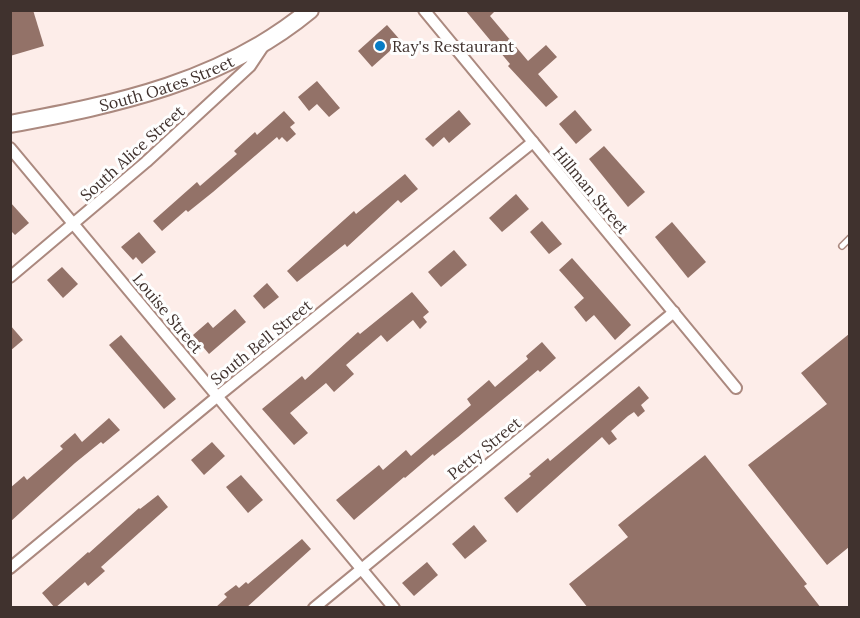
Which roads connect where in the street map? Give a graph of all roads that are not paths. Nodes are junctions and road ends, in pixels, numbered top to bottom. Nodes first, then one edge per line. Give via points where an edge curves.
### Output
1 (310, 10) edge
2 (424, 10) edge
3 (266, 43) junction
4 (10, 124) edge
5 (532, 142) junction
6 (10, 148) edge
7 (74, 225) junction
8 (849, 238) edge
9 (842, 246) dead end
10 (10, 277) edge
11 (674, 312) junction
12 (736, 388) dead end
13 (218, 396) junction
14 (10, 568) edge
15 (362, 568) junction
16 (314, 608) edge
17 (394, 608) edge

1 - 3 main road, South Oates Street
2 - 5 street, Hillman Street
3 - 4 main road, South Oates Street via 157,92
3 - 7 street, South Alice Street via 250,66
5 - 11 street, Hillman Street
5 - 13 street, South Bell Street
6 - 7 street, Louise Street
7 - 10 street, South Alice Street
7 - 13 street, Louise Street
8 - 9 lane
11 - 12 street, Hillman Street
11 - 15 street, Petty Street
13 - 14 street, South Bell Street
13 - 15 street, Louise Street
15 - 16 street, Petty Street
15 - 17 street, Louise Street

